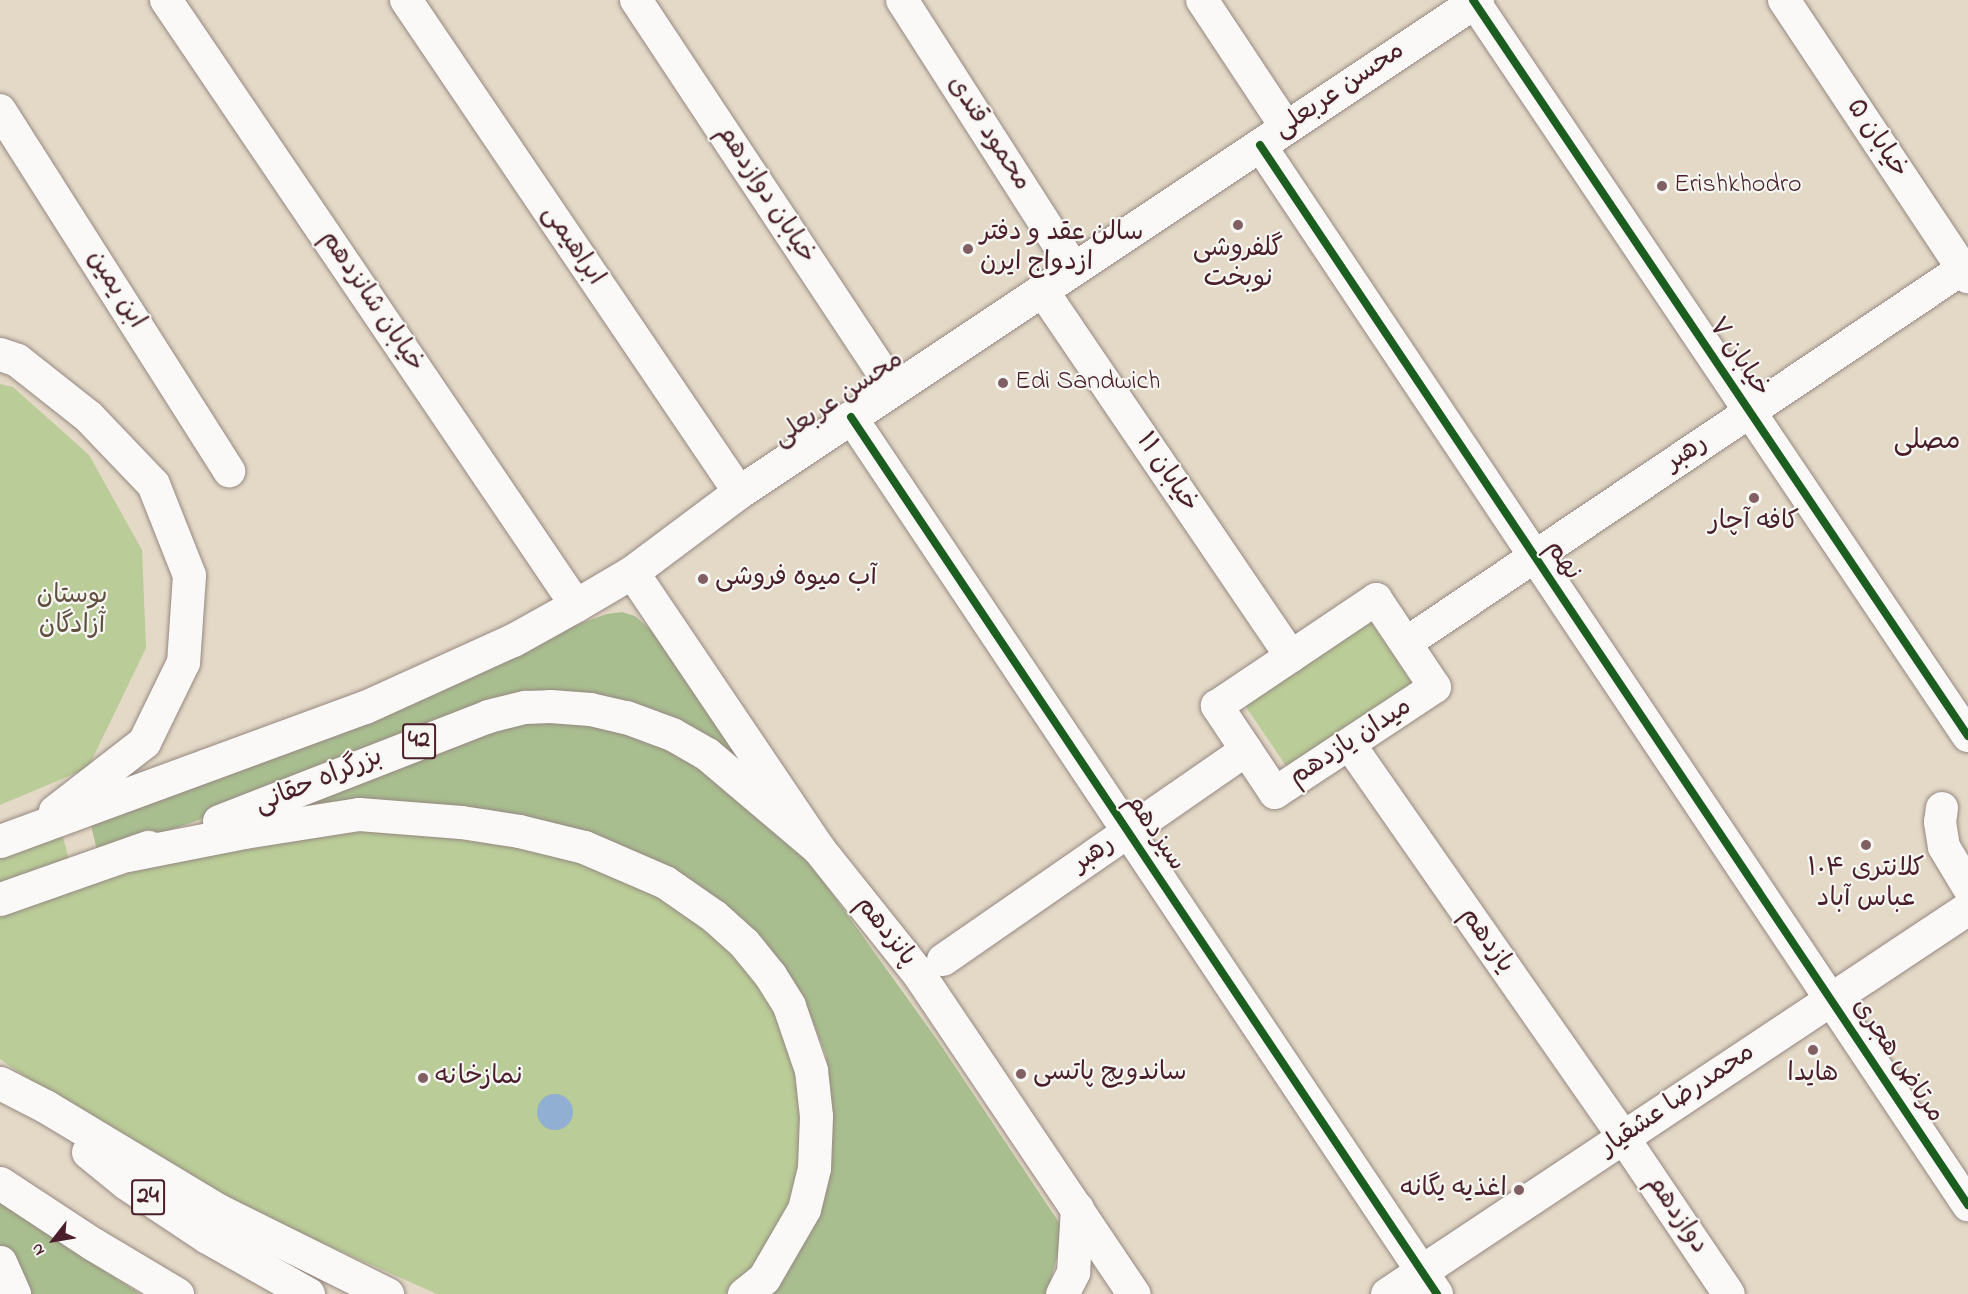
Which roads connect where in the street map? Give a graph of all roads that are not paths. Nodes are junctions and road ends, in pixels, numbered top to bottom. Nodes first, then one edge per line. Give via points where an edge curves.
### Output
1 (166, 0) edge
2 (406, 0) edge
3 (636, 0) edge
4 (902, 0) edge
5 (1202, 0) edge
6 (1784, 0) edge
7 (1475, 1) edge
8 (0, 110) edge
9 (1287, 127) junction
10 (1260, 145) junction
11 (1074, 268) junction
12 (1966, 270) edge
13 (1042, 290) junction
14 (0, 354) edge
15 (893, 389) junction
16 (1750, 412) junction
17 (851, 417) junction
18 (229, 471) dead end
19 (739, 492) junction
20 (1534, 557) junction
21 (632, 572) junction
22 (576, 605) junction
23 (1406, 643) junction
24 (1291, 656) junction
25 (1968, 736) edge
26 (1350, 745) junction
27 (1246, 750) junction
28 (1942, 808) dead end
29 (36, 827) junction
30 (1128, 832) junction
31 (0, 841) edge
32 (818, 848) junction
33 (128, 855) junction
34 (1968, 887) edge
35 (0, 899) edge
36 (1968, 908) edge
37 (943, 960) dead end
38 (1830, 999) junction
39 (0, 1083) edge
40 (1623, 1137) junction
41 (0, 1183) edge
42 (1968, 1205) edge
43 (1077, 1208) junction
44 (0, 1262) edge
45 (1429, 1283) edge
46 (14, 1294) edge
47 (177, 1294) edge
48 (308, 1294) edge
49 (387, 1294) edge
50 (744, 1294) edge
51 (1062, 1294) edge
52 (1134, 1294) edge
53 (1387, 1294) edge
54 (1729, 1294) edge

1 - 22 street, خیابان شانزدهم
2 - 19 street, ابراهیمی
3 - 15 street, خیابان دوازدهم
4 - 11 street, محمود قندی
5 - 9 street
6 - 12 street, خیابان ۵
7 - 9 main road, محسن عربعلی
7 - 16 street, خیابان ۷
8 - 18 street, ابن یمین
9 - 10 main road, محسن عربعلی
10 - 11 main road, محسن عربعلی
10 - 20 street, نهم
11 - 13 main road, محسن عربعلی
12 - 16 street, رهبر
13 - 15 main road, محسن عربعلی
13 - 24 street, خیابان ۱۱
14 - 29 main road via 17,360 88,416 153,483 189,575 183,662 144,742
15 - 17 main road, محسن عربعلی
16 - 20 street, رهبر
16 - 25 street, خیابان ۷
17 - 19 main road, محسن عربعلی
17 - 30 street, سیزدهم
19 - 21 main road, محسن عربعلی
20 - 23 street, رهبر
20 - 38 street, نهم
21 - 22 main road, محسن عربعلی
21 - 32 main road, پانزدهم
22 - 29 main road, بزرگراه حقانی / 42 via 513,640 365,707
23 - 24 street, میدان یازدهم via 1376,599
23 - 26 street, میدان یازدهم via 1435,687
24 - 27 street, میدان یازدهم via 1217,706
26 - 27 street, میدان یازدهم via 1275,793
26 - 40 street, یازدهم
27 - 30 street, رهبر
28 - 34 street via 1944,847
29 - 31 main road, بزرگراه حقانی / 42
30 - 37 street, رهبر
30 - 45 street, سیزدهم
32 - 33 main road, بزرگراه حقانی / 42 via 707,754 672,734 626,717 550,705 488,716
32 - 43 main road, پانزدهم via 920,976
33 - 35 main road, بزرگراه حقانی / 42
33 - 50 main road via 359,814 461,822 584,847 665,882 714,916 744,943 789,1006 811,1070 816,1116 814,1168 804,1209 764,1278
36 - 38 main road, محمدرضا عشقیار
38 - 40 main road, محمدرضا عشقیار
38 - 42 street, مرتاض هجری
39 - 48 main road, 24 via 126,1183 207,1237
39 - 49 main road via 218,1210
40 - 45 main road, محمدرضا عشقیار
40 - 54 street, دوازدهم
41 - 47 main road
43 - 51 main road via 1073,1272
43 - 52 main road, پانزدهم
44 - 46 main road
45 - 53 main road, محمدرضا عشقیار

